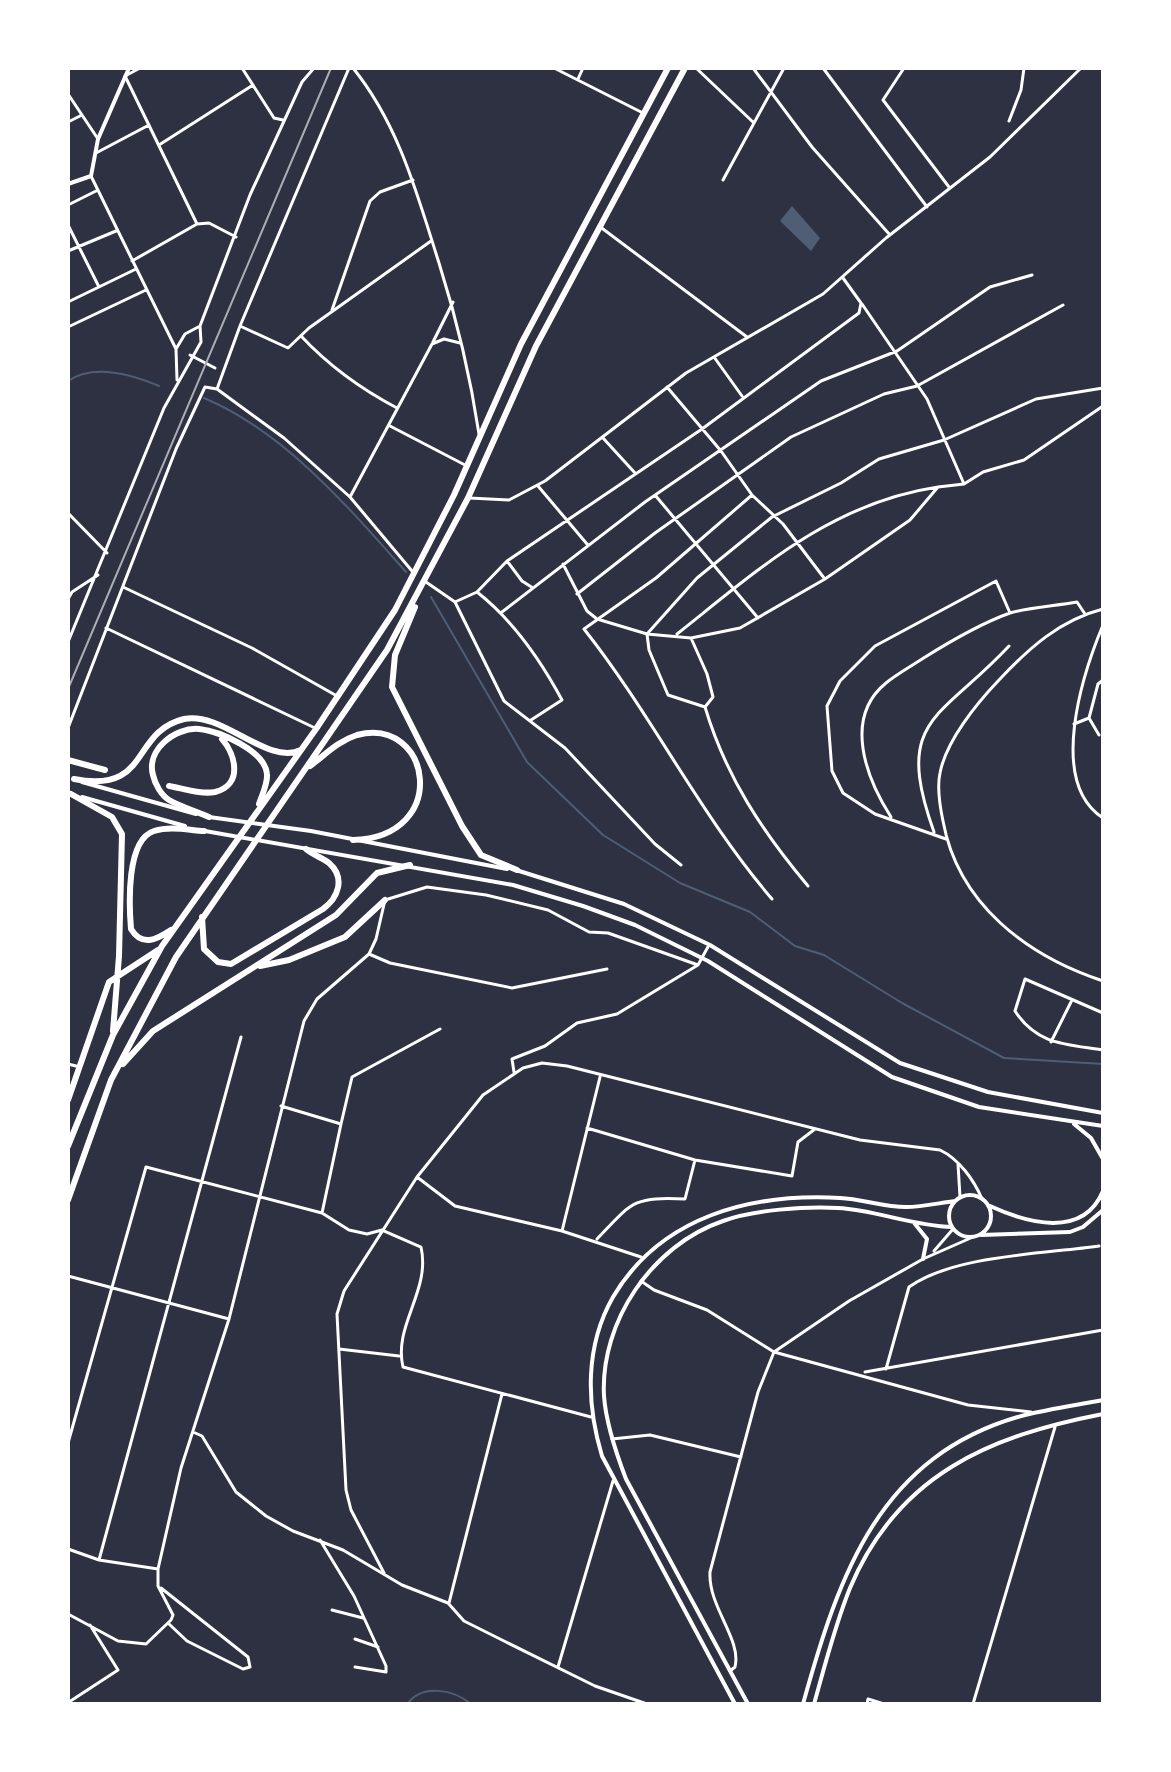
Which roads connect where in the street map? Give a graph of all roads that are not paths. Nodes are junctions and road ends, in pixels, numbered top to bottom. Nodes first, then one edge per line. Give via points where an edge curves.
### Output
1 (129, 68) edge
2 (140, 68) edge
3 (242, 68) edge
4 (314, 68) edge
5 (351, 68) edge
6 (554, 68) edge
7 (583, 68) edge
8 (668, 68) edge
9 (685, 68) edge
10 (696, 68) edge
11 (753, 68) edge
12 (784, 68) edge
13 (823, 68) edge
14 (904, 68) edge
15 (1081, 68) edge
16 (1026, 70) edge
17 (125, 76) junction
18 (577, 80) junction
19 (253, 85) junction
20 (771, 91) junction
21 (68, 94) edge
22 (643, 113) junction
23 (82, 115) junction
24 (284, 120) junction
25 (68, 122) edge
26 (754, 123) junction
27 (149, 125) junction
28 (1016, 131) junction
29 (98, 139) junction
30 (159, 145) junction
31 (95, 153) junction
32 (91, 176) junction
33 (413, 180) junction
34 (723, 180) dead end
35 (68, 184) edge
36 (950, 189) junction
37 (96, 191) junction
38 (68, 205) edge
39 (927, 207) junction
40 (197, 224) junction
41 (68, 225) edge
42 (599, 226) junction
43 (118, 230) junction
44 (890, 235) junction
45 (236, 237) junction
46 (432, 240) junction
47 (79, 246) junction
48 (68, 251) edge
49 (132, 261) junction
50 (136, 269) junction
51 (1032, 275) dead end
52 (843, 278) junction
53 (99, 287) junction
54 (146, 290) junction
55 (68, 302) edge
56 (453, 302) junction
57 (861, 303) junction
58 (1063, 305) dead end
59 (331, 312) junction
60 (200, 326) junction
61 (240, 326) junction
62 (68, 327) edge
63 (301, 336) junction
64 (748, 337) junction
65 (460, 343) junction
66 (432, 344) junction
67 (176, 349) junction
68 (894, 352) junction
69 (190, 355) dead end
70 (714, 357) junction
71 (215, 368) dead end
72 (177, 382) junction
73 (917, 386) junction
74 (667, 387) junction
75 (1103, 388) edge
76 (217, 389) junction
77 (743, 397) junction
78 (1103, 406) edge
79 (398, 409) junction
80 (390, 426) junction
81 (702, 429) junction
82 (480, 435) junction
83 (602, 437) junction
84 (944, 440) junction
85 (721, 451) junction
86 (466, 466) junction
87 (635, 473) junction
88 (738, 475) junction
89 (964, 484) junction
90 (538, 485) junction
91 (938, 487) junction
92 (655, 495) junction
93 (752, 495) junction
94 (350, 497) junction
95 (468, 498) junction
96 (68, 513) edge
97 (772, 517) junction
98 (676, 519) junction
99 (567, 521) junction
100 (694, 541) junction
101 (795, 542) junction
102 (587, 544) junction
103 (107, 553) junction
104 (507, 561) junction
105 (563, 564) junction
106 (714, 564) junction
107 (415, 574) junction
108 (98, 575) junction
109 (825, 579) junction
110 (426, 582) junction
111 (123, 587) junction
112 (533, 588) junction
113 (733, 590) junction
114 (477, 592) junction
115 (577, 594) junction
116 (68, 599) edge
117 (455, 602) junction
118 (1103, 609) edge
119 (502, 612) junction
120 (1010, 613) junction
121 (1085, 614) junction
122 (597, 619) junction
123 (759, 619) junction
124 (1103, 625) edge
125 (106, 628) junction
126 (647, 634) junction
127 (675, 635) junction
128 (691, 638) junction
129 (68, 642) edge
130 (1009, 646) dead end
131 (1103, 680) edge
132 (338, 697) junction
133 (705, 707) junction
134 (1089, 718) junction
135 (529, 721) junction
136 (1074, 724) junction
137 (68, 728) edge
138 (316, 729) junction
139 (1099, 735) dead end
140 (219, 737) junction
141 (301, 750) junction
142 (68, 760) edge
143 (105, 770) dead end
144 (304, 771) junction
145 (71, 778) edge
146 (169, 786) dead end
147 (69, 793) edge
148 (257, 811) junction
149 (209, 817) junction
150 (892, 818) junction
151 (1103, 818) edge
152 (204, 831) junction
153 (934, 832) junction
154 (946, 839) junction
155 (353, 840) junction
156 (306, 849) junction
157 (410, 865) junction
158 (681, 865) dead end
159 (517, 870) junction
160 (808, 886) dead end
161 (772, 899) dead end
162 (385, 900) junction
163 (202, 917) junction
164 (174, 928) junction
165 (710, 945) junction
166 (162, 946) junction
167 (369, 954) junction
168 (703, 958) junction
169 (698, 965) junction
170 (256, 967) junction
171 (607, 969) dead end
172 (116, 977) junction
173 (1103, 981) edge
174 (1071, 1001) junction
175 (1103, 1013) edge
176 (440, 1029) dead end
177 (113, 1035) junction
178 (241, 1037) dead end
179 (1051, 1042) junction
180 (1103, 1050) edge
181 (68, 1064) edge
182 (80, 1067) junction
183 (514, 1072) junction
184 (600, 1077) junction
185 (111, 1080) junction
186 (68, 1100) edge
187 (281, 1106) junction
188 (1103, 1113) edge
189 (1072, 1122) junction
190 (341, 1124) junction
191 (1103, 1126) edge
192 (587, 1128) junction
193 (815, 1129) junction
194 (68, 1146) edge
195 (1103, 1159) edge
196 (695, 1160) junction
197 (958, 1164) junction
198 (417, 1177) junction
199 (200, 1183) junction
200 (1103, 1191) edge
201 (257, 1197) junction
202 (957, 1199) junction
203 (982, 1199) junction
204 (68, 1200) edge
205 (988, 1206) junction
206 (1103, 1210) edge
207 (322, 1213) junction
208 (910, 1220) junction
209 (952, 1228) junction
210 (382, 1230) junction
211 (562, 1231) junction
212 (976, 1236) junction
213 (595, 1240) junction
214 (1099, 1246) dead end
215 (932, 1254) junction
216 (641, 1257) junction
217 (923, 1259) junction
218 (68, 1276) edge
219 (641, 1281) junction
220 (112, 1288) junction
221 (169, 1303) junction
222 (229, 1319) junction
223 (1103, 1330) edge
224 (339, 1349) junction
225 (774, 1352) junction
226 (400, 1356) junction
227 (886, 1369) junction
228 (862, 1373) junction
229 (502, 1394) junction
230 (1103, 1400) edge
231 (1035, 1413) junction
232 (1103, 1414) edge
233 (591, 1417) junction
234 (1056, 1423) junction
235 (193, 1432) junction
236 (612, 1439) junction
237 (68, 1443) edge
238 (741, 1457) junction
239 (613, 1481) junction
240 (320, 1540) junction
241 (70, 1552) edge
242 (99, 1560) junction
243 (158, 1569) junction
244 (384, 1573) junction
245 (158, 1586) junction
246 (448, 1603) junction
247 (332, 1610) dead end
248 (68, 1614) edge
249 (364, 1619) junction
250 (87, 1622) junction
251 (168, 1623) junction
252 (355, 1639) dead end
253 (378, 1647) junction
254 (355, 1667) dead end
255 (558, 1667) junction
256 (730, 1671) junction
257 (69, 1702) edge
258 (647, 1704) edge
259 (735, 1704) edge
260 (748, 1704) edge
261 (803, 1704) edge
262 (814, 1704) edge
263 (867, 1704) edge
264 (884, 1704) edge
265 (973, 1704) edge

1 - 17 street
2 - 17 street
3 - 19 street
4 - 24 street
5 - 33 street via 404,153
5 - 61 street
6 - 18 street
7 - 18 street
8 - 22 highway
9 - 42 highway
10 - 26 street
11 - 20 street
12 - 20 street
13 - 39 street
14 - 36 street via 883,100
15 - 28 street
16 - 28 street via 1007,120
17 - 27 street
17 - 29 street
18 - 22 street
19 - 24 street via 274,118
19 - 30 street
20 - 26 street
20 - 44 street via 812,147
21 - 23 street
22 - 82 highway via 560,267
23 - 25 street
23 - 29 street
24 - 45 street
26 - 34 street
27 - 30 street
27 - 31 street
28 - 36 street
29 - 31 street
30 - 40 street
31 - 32 street
32 - 35 street
32 - 37 street
33 - 46 street
33 - 59 street via 370,201
36 - 39 street
37 - 38 street
37 - 43 street
39 - 44 street
40 - 45 street via 209,223
40 - 49 street
41 - 47 street
42 - 64 street
42 - 95 highway via 536,346
43 - 47 street
43 - 49 street
44 - 52 street
45 - 60 street
46 - 56 street
46 - 59 street
47 - 48 street
47 - 53 street
49 - 50 street
50 - 53 street
50 - 54 street
51 - 68 street via 990,287
52 - 57 street
52 - 64 street
53 - 55 street
54 - 62 street
54 - 67 street
56 - 65 street
56 - 66 street
57 - 68 street
57 - 77 street via 859,313
58 - 73 street
59 - 63 street
60 - 67 street via 185,334
60 - 72 street via 201,342
61 - 63 street via 288,348
61 - 76 street
63 - 79 street via 322,359
64 - 70 street
65 - 66 street via 444,339
65 - 82 street
66 - 79 street
67 - 72 street
68 - 73 street
68 - 85 street via 821,381
69 - 71 street
70 - 74 street
70 - 77 street
72 - 103 street
73 - 84 street
73 - 88 street via 884,394 791,437
74 - 81 street
74 - 83 street
75 - 84 street via 1036,399
76 - 94 street via 284,438
76 - 111 street via 205,387
77 - 81 street
78 - 89 street via 1024,460 983,472
79 - 80 street
80 - 86 street
80 - 94 street
81 - 85 street
81 - 87 street
82 - 86 highway
83 - 87 street
83 - 90 street
84 - 89 street
84 - 97 street via 879,459
85 - 88 street
85 - 92 street
86 - 107 highway
87 - 99 street
88 - 93 street
88 - 98 street
89 - 91 street
90 - 95 street via 509,500
90 - 99 street
91 - 101 street via 867,503
91 - 109 street via 910,520
92 - 98 street
92 - 102 street
93 - 97 street
93 - 100 street
94 - 107 street
95 - 110 highway
96 - 103 street
97 - 101 street
97 - 106 street
98 - 100 street
98 - 115 street
99 - 102 street
99 - 104 street
100 - 106 street
100 - 122 street via 656,578
101 - 109 street
101 - 113 street
102 - 105 street
103 - 108 street
104 - 112 street
104 - 114 street
105 - 112 street
105 - 115 street
106 - 113 street
106 - 126 street
107 - 132 highway
108 - 116 street
108 - 129 street
109 - 123 street
110 - 117 street
110 - 144 highway via 387,650
110 - 159 highway via 395,655 392,687 481,855
111 - 125 street
111 - 132 street via 252,648
112 - 119 street
113 - 123 street
113 - 127 street
114 - 117 street
114 - 119 street
115 - 122 street
117 - 135 street via 504,701
118 - 121 street
119 - 135 street via 562,700
120 - 121 street via 1077,602
120 - 150 street via 946,644 885,683 873,697 861,743 873,790
120 - 150 street via 996,581 875,646 831,695 826,728 836,782 851,800
121 - 154 street via 1032,645 956,737 940,772
122 - 126 street
122 - 161 street via 584,629 655,727 723,840
123 - 128 street
124 - 136 street
125 - 137 street
125 - 138 street
126 - 127 street
126 - 133 street via 668,695
127 - 128 street
128 - 133 street via 713,697
130 - 153 street via 924,733 916,758 921,797
131 - 134 street
132 - 138 highway
133 - 160 street via 727,770 746,805
134 - 136 street
134 - 139 street
135 - 158 street via 565,748
136 - 151 street via 1074,773
138 - 141 highway
140 - 146 highway via 235,758 229,782 207,792
140 - 148 highway via 263,760 268,776
140 - 149 highway via 201,729 186,730 161,745 152,760 161,793
141 - 145 highway via 278,752 214,722 185,719 163,730 127,773 100,783
141 - 148 highway
142 - 143 highway
144 - 155 highway via 340,742 368,733 395,740 413,757 423,786 411,816 379,837
144 - 163 highway
145 - 149 street
147 - 152 street
147 - 172 highway via 112,817 122,834
148 - 164 highway
149 - 155 street
150 - 153 street
152 - 156 street
152 - 164 highway via 155,831 134,853 131,929 146,941
153 - 154 street
154 - 173 street via 967,890 1009,931 1051,959
155 - 159 street
156 - 157 street
156 - 163 highway via 329,863 338,881 336,898 323,909 231,964 218,962 204,949
157 - 168 street via 513,885 583,906
157 - 170 highway via 377,873 336,915
159 - 165 street via 624,904
162 - 167 street
162 - 169 street via 427,887 486,895 548,910 589,932 608,933
162 - 170 highway via 345,937
163 - 185 highway
164 - 166 highway
165 - 168 street
165 - 188 street via 900,1063 988,1092
166 - 172 highway
166 - 177 highway
167 - 171 street via 512,988
167 - 187 street via 317,999 304,1021
168 - 169 street
168 - 189 street via 892,1077 979,1107
169 - 183 street via 612,1016 577,1023 545,1046 512,1059
170 - 185 highway via 153,1031
172 - 177 highway
172 - 182 highway via 109,982
174 - 175 street
174 - 179 street
174 - 179 street via 1025,979 1015,1011 1027,1029
176 - 190 street via 352,1077
177 - 194 highway
178 - 199 street
179 - 180 street
181 - 182 street
182 - 186 highway
183 - 184 street via 542,1063
183 - 198 street via 483,1095
184 - 192 street
184 - 193 street
185 - 204 highway
187 - 190 street
187 - 201 street
189 - 191 street
189 - 195 street via 1091,1138
190 - 207 street
192 - 196 street
192 - 211 street
193 - 196 street via 798,1142 792,1176
193 - 197 street via 925,1147 949,1154
196 - 213 street via 685,1199 644,1198
197 - 202 street
197 - 203 street
198 - 210 street
198 - 211 street via 455,1206
199 - 201 street
199 - 220 street via 146,1167
199 - 221 street
200 - 205 street via 1093,1207 1060,1224 1031,1221
201 - 207 street
201 - 222 street
202 - 203 street
202 - 209 street via 949,1210
202 - 216 street via 906,1207 841,1198 799,1199 719,1210 667,1236
203 - 205 street
205 - 212 street via 990,1222
206 - 212 street via 1070,1232
207 - 210 street via 349,1230
208 - 209 street
208 - 217 street via 927,1239
208 - 219 street via 837,1208 723,1221 659,1259
209 - 212 street via 960,1235
209 - 215 street
210 - 224 street via 338,1305
210 - 226 street via 421,1247 426,1267
211 - 213 street
212 - 215 street
213 - 216 street
214 - 227 street via 962,1266 921,1279 909,1287
215 - 217 street
216 - 233 street via 603,1317 590,1374
217 - 225 street
218 - 220 street
219 - 225 street via 707,1310
219 - 236 street via 614,1334 605,1376
220 - 221 street
220 - 237 street
221 - 222 street
221 - 242 street
222 - 235 street
223 - 227 street
224 - 226 street
224 - 244 street via 346,1490
225 - 228 street
225 - 238 street
226 - 229 street via 403,1367
227 - 228 street
228 - 231 street via 968,1405
229 - 233 street
229 - 246 street
230 - 231 street
231 - 261 street via 987,1429 945,1452 914,1475 879,1515 834,1597
232 - 234 street
233 - 239 street
234 - 262 street via 944,1469 911,1497 883,1530 850,1588
234 - 265 street
235 - 240 street via 202,1436 246,1503 293,1531
235 - 243 street
236 - 238 street via 650,1435
236 - 256 street via 626,1479
238 - 256 street via 710,1572 710,1594 737,1654
239 - 255 street
239 - 259 street
240 - 244 street
240 - 249 street
241 - 242 street
242 - 243 street
243 - 245 street
244 - 246 street
245 - 251 street via 173,1615
245 - 251 street via 248,1657 250,1667 243,1669 202,1650
246 - 255 street via 464,1621
247 - 249 street
248 - 250 street
249 - 253 street
250 - 251 street via 118,1641 146,1644
250 - 257 street via 118,1670
252 - 253 street
253 - 254 street via 386,1672
255 - 258 street
256 - 260 street
263 - 264 street via 868,1699

